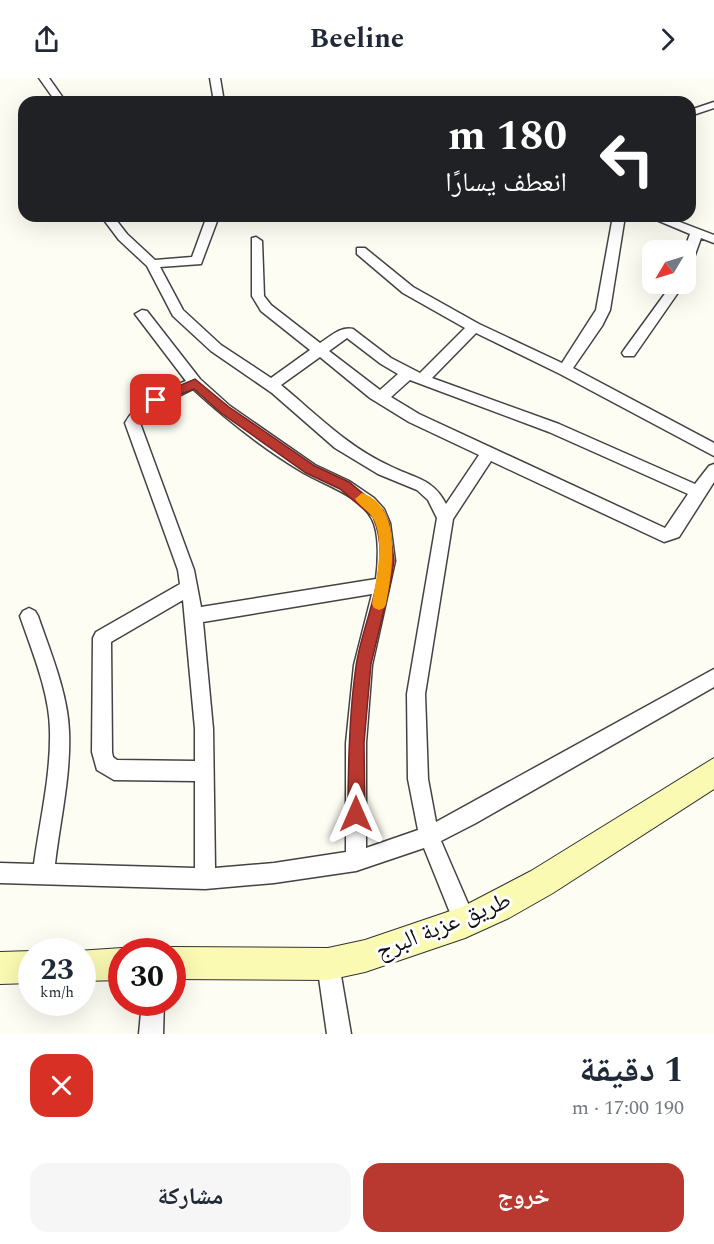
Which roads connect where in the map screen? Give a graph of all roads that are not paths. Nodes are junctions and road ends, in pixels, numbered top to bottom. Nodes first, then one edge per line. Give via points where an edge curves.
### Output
1 (44, 78) edge
2 (215, 78) edge
3 (57, 96) edge
4 (218, 96) edge
5 (714, 105) edge
6 (696, 111) edge
7 (112, 222) edge
8 (211, 222) edge
9 (618, 222) edge
10 (669, 222) edge
11 (697, 233) junction
12 (714, 239) edge
13 (694, 240) edge
14 (256, 241) dead end
15 (361, 251) dead end
16 (152, 264) junction
17 (673, 294) edge
18 (142, 314) dead end
19 (474, 327) junction
20 (319, 351) junction
21 (629, 353) dead end
22 (565, 370) junction
23 (408, 373) junction
24 (422, 380) junction
25 (195, 383) junction
26 (271, 385) junction
27 (381, 398) junction
28 (714, 450) edge
29 (488, 453) junction
30 (714, 470) edge
31 (698, 492) junction
32 (445, 518) junction
33 (383, 585) junction
34 (189, 587) junction
35 (29, 616) dead end
36 (194, 616) junction
37 (714, 677) edge
38 (205, 771) junction
39 (714, 772) edge
40 (429, 836) junction
41 (356, 861) junction
42 (0, 873) edge
43 (43, 874) junction
44 (205, 879) junction
45 (465, 922) junction
46 (186, 963) edge
47 (328, 964) junction
48 (18, 967) edge
49 (0, 968) edge
50 (153, 1016) edge
51 (152, 1034) edge
52 (339, 1034) edge

1 - 3 street
2 - 4 street
5 - 6 street
7 - 16 street
8 - 16 street via 197,261
9 - 22 street via 603,309
10 - 11 street
11 - 12 street
11 - 13 street
14 - 20 street via 258,296 266,308
15 - 19 street via 408,290
16 - 26 street via 178,314 216,348
17 - 21 street
18 - 25 street
19 - 22 street
19 - 24 street
20 - 23 street via 348,333
20 - 26 street
20 - 27 street
22 - 28 street
23 - 24 street
23 - 27 street
24 - 31 street via 554,428
25 - 33 street via 225,410 310,469 344,485 378,514 387,561
25 - 34 street via 145,406 132,423 171,526
26 - 32 street via 340,444 383,470 422,486 434,496
27 - 29 street
29 - 31 street via 664,535 673,532
29 - 32 street
30 - 31 street
32 - 40 street via 416,694 418,779
33 - 36 street
33 - 41 street via 363,664 356,743
34 - 36 street
34 - 38 street via 102,638 102,752 104,763 114,770
35 - 43 street via 50,678 60,730
36 - 38 street
37 - 40 street
38 - 44 street
39 - 45 street, طريق عزبة البرج via 542,882
40 - 41 street
40 - 45 street
41 - 44 street
42 - 43 street
43 - 44 street
45 - 47 street, طريق عزبة البرج via 365,956
46 - 47 street, طريق عزبة البرج
47 - 52 street
48 - 49 street
50 - 51 street

